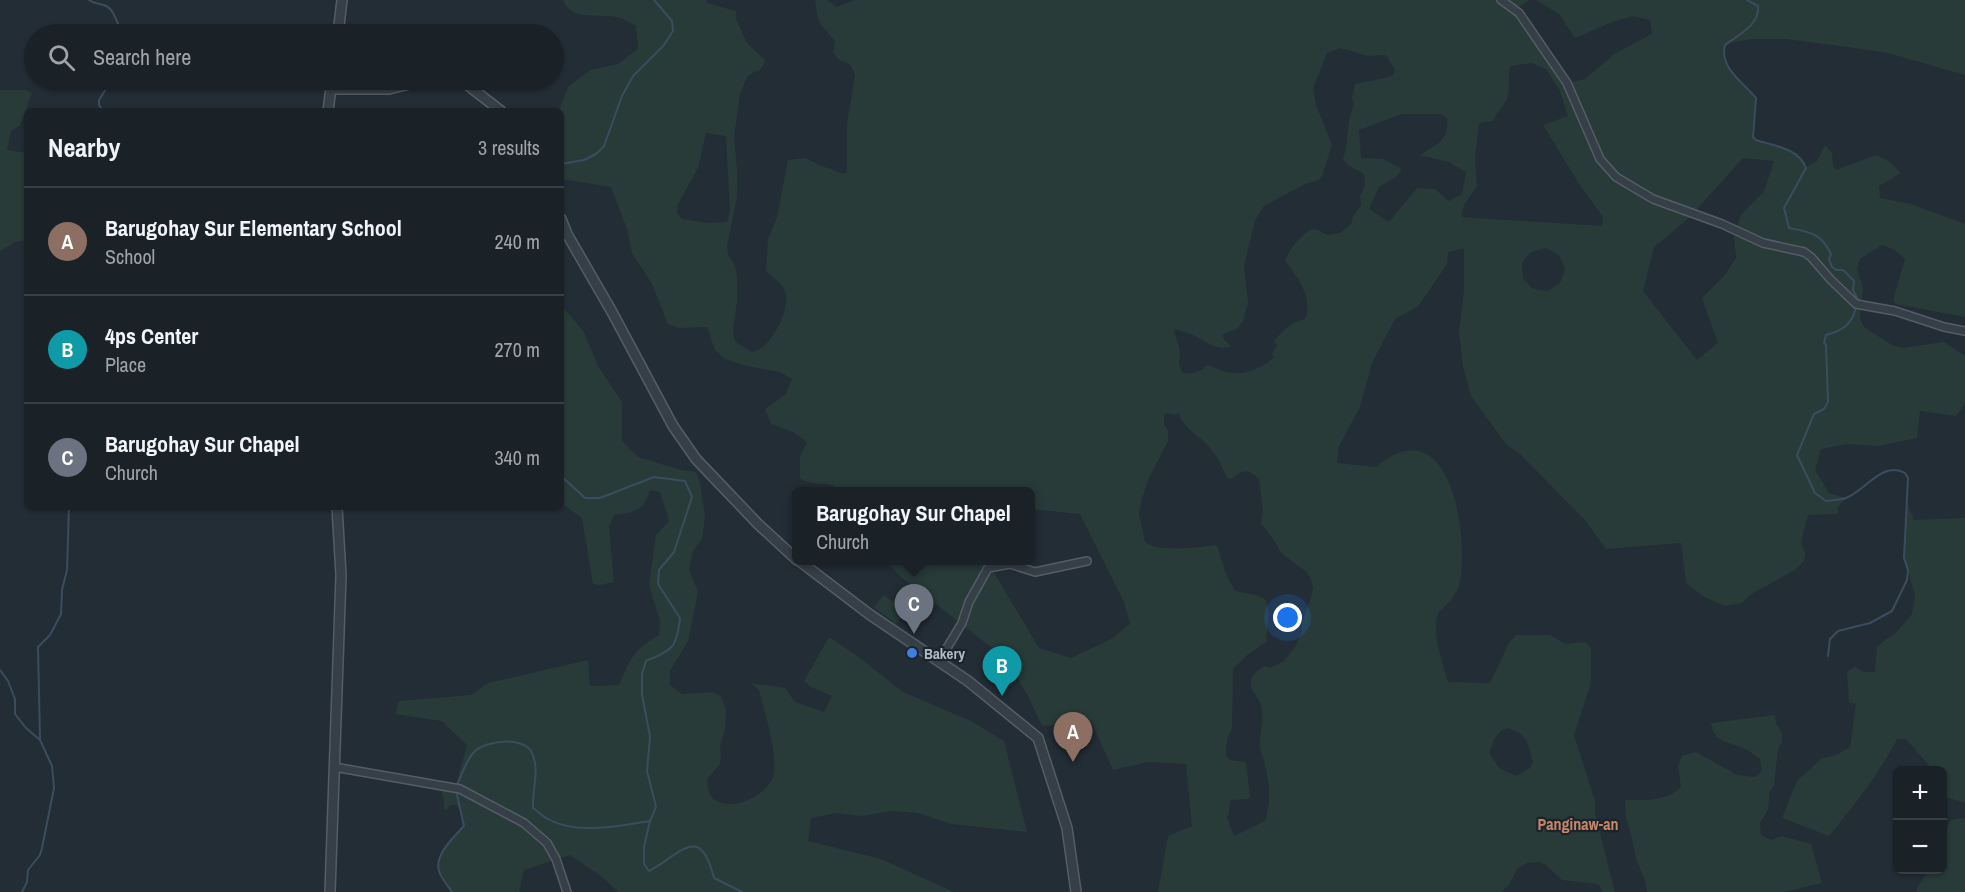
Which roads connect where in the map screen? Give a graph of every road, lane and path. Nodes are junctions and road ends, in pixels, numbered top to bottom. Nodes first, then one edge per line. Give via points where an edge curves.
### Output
1 (342, 0) edge
2 (1501, 0) edge
3 (339, 24) edge
4 (331, 90) edge
5 (474, 90) edge
6 (328, 108) edge
7 (497, 108) edge
8 (564, 226) edge
9 (1965, 331) edge
10 (337, 510) edge
11 (792, 555) edge
12 (1087, 561) dead end
13 (804, 565) edge
14 (1004, 565) edge
15 (1013, 565) edge
16 (939, 661) junction
17 (334, 767) junction
18 (330, 892) edge
19 (567, 892) edge
20 (1076, 892) edge

1 - 3 street
2 - 9 street via 1519,13 1567,83 1600,159 1616,177 1653,199 1763,243 1804,252 1856,304
4 - 6 street
5 - 7 street
8 - 11 street via 673,426 696,459
10 - 17 street via 341,576
12 - 15 street via 1035,572
13 - 16 street
14 - 16 street via 988,568 962,624
16 - 20 street via 1038,738 1067,828
17 - 18 street
17 - 19 street via 460,789 524,823 547,843

